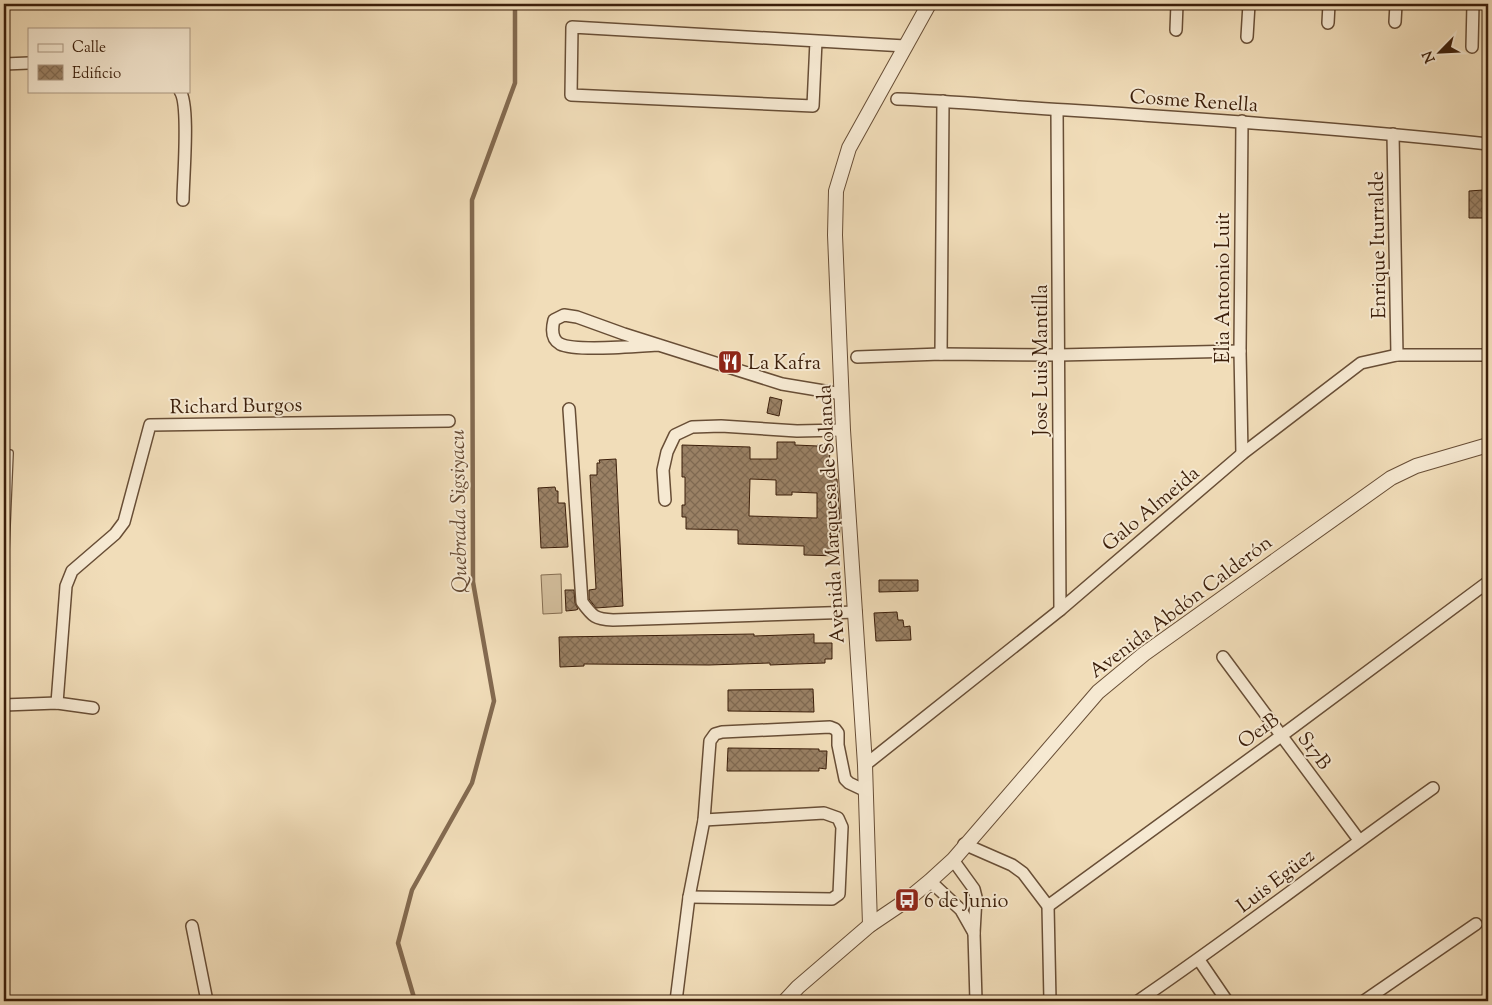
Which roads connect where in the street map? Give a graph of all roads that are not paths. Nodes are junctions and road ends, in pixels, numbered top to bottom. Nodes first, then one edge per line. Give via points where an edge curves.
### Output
1 (929, 4) edge
2 (1177, 4) edge
3 (1249, 4) edge
4 (1329, 4) edge
5 (1396, 4) edge
6 (1473, 4) edge
7 (1395, 22) dead end
8 (1328, 23) dead end
9 (1176, 30) dead end
10 (1247, 37) dead end
11 (816, 41) junction
12 (904, 46) junction
13 (1472, 47) dead end
14 (28, 63) edge
15 (4, 64) edge
16 (181, 92) edge
17 (897, 99) dead end
18 (943, 101) junction
19 (1057, 110) junction
20 (1242, 121) junction
21 (1394, 134) junction
22 (1488, 144) edge
23 (183, 200) dead end
24 (659, 345) junction
25 (1240, 351) junction
26 (941, 354) junction
27 (1058, 355) junction
28 (1397, 355) junction
29 (1488, 355) edge
30 (857, 357) dead end
31 (842, 394) junction
32 (569, 409) dead end
33 (449, 421) dead end
34 (843, 430) junction
35 (1488, 445) edge
36 (10, 453) dead end
37 (1242, 454) junction
38 (665, 500) dead end
39 (1488, 582) edge
40 (4, 597) edge
41 (1060, 610) junction
42 (856, 612) junction
43 (1223, 658) dead end
44 (57, 703) junction
45 (4, 705) edge
46 (93, 708) dead end
47 (1281, 736) junction
48 (865, 764) junction
49 (1433, 788) dead end
50 (866, 791) junction
51 (704, 820) junction
52 (1359, 840) junction
53 (964, 844) junction
54 (953, 860) junction
55 (930, 881) junction
56 (689, 897) junction
57 (1048, 906) junction
58 (1476, 924) dead end
59 (870, 925) junction
60 (192, 926) dead end
61 (974, 933) junction
62 (1199, 960) junction
63 (207, 1001) edge
64 (676, 1001) edge
65 (785, 1001) edge
66 (976, 1001) edge
67 (1050, 1001) edge
68 (1138, 1001) edge
69 (1228, 1001) edge
70 (1364, 1001) edge

1 - 12 street, Avenida Marquesa de Solanda
2 - 9 street
3 - 10 street
4 - 8 street
5 - 7 street
6 - 13 street
11 - 11 street via 572,27 571,95 813,106
11 - 12 street
12 - 31 street, Avenida Marquesa de Solanda via 849,148 836,191
14 - 15 street
16 - 23 street via 185,112
17 - 18 street, Cosme Renella
18 - 19 street, Cosme Renella
18 - 26 street
19 - 20 street, Cosme Renella
19 - 27 street, Jose Luis Mantilla
20 - 21 street, Cosme Renella
20 - 25 street, Elia Antonio Luit
21 - 22 street, Cosme Renella
21 - 28 street, Enrique Iturralde
24 - 24 street via 577,317 564,315 553,324 553,336 561,345
24 - 31 street via 782,384
25 - 27 street
25 - 37 street, Elia Antonio Luit
26 - 27 street
26 - 30 street
27 - 41 street, Jose Luis Mantilla
28 - 29 street, Galo Almeida
28 - 37 street, Galo Almeida via 1361,363
31 - 34 street, Avenida Marquesa de Solanda
32 - 42 street via 582,602 597,619
33 - 44 street, Richard Burgos via 150,425 124,522 115,534 72,571 66,586
34 - 38 street via 692,427 675,435 667,452 663,470
34 - 42 street, Avenida Marquesa de Solanda
35 - 53 street, Avenida Abdón Calderón via 1416,466 1391,478 1144,654 1098,692
36 - 40 lane
37 - 41 street, Galo Almeida
39 - 47 street, Oe1B
41 - 48 street, Galo Almeida
42 - 48 street, Avenida Marquesa de Solanda
43 - 47 street, S17B
44 - 45 street
44 - 46 street
47 - 52 street, S17B
47 - 57 street, Oe1B
48 - 50 street, Avenida Marquesa de Solanda
49 - 52 street, Luis Egüez
50 - 51 street via 845,779 835,728 722,732 710,741
50 - 59 street, Avenida Marquesa de Solanda
51 - 56 street
51 - 56 street via 824,813 838,818 842,827 839,894 832,899
52 - 62 street, Luis Egüez
53 - 54 street, Avenida Abdón Calderón
53 - 57 street via 1012,864
54 - 55 street, Avenida Abdón Calderón
54 - 61 street via 974,889
55 - 59 street, Avenida Abdón Calderón
55 - 61 street via 961,910
56 - 64 street
57 - 67 street
58 - 70 street
59 - 65 street, Avenida Abdón Calderón
60 - 63 street
61 - 66 street
62 - 68 street, Luis Egüez
62 - 69 street

